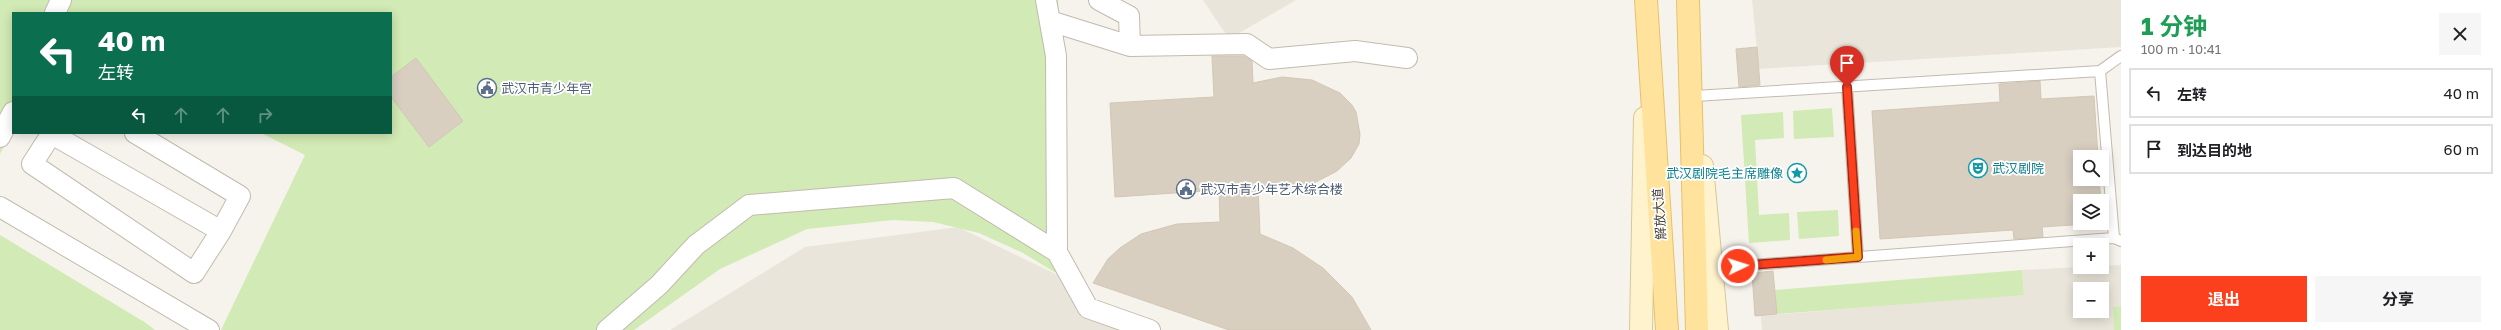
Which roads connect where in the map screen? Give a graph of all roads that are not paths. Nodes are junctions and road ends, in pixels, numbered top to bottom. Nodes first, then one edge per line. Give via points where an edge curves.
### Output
1 (61, 0) edge
2 (1046, 0) edge
3 (1099, 0) edge
4 (1646, 0) edge
5 (1688, 0) edge
6 (55, 12) edge
7 (1050, 21) junction
8 (1647, 26) junction
9 (1130, 46) junction
10 (1691, 50) junction
11 (2121, 56) edge
12 (1406, 58) dead end
13 (2100, 71) junction
14 (1847, 87) junction
15 (1695, 96) junction
16 (12, 114) edge
17 (50, 134) edge
18 (53, 134) edge
19 (137, 134) edge
20 (0, 137) edge
21 (0, 207) edge
22 (221, 230) junction
23 (2117, 240) edge
24 (1057, 252) junction
25 (1858, 257) junction
26 (1711, 268) junction
27 (209, 330) edge
28 (606, 330) edge
29 (1150, 330) edge
30 (1641, 330) edge
31 (1667, 330) edge
32 (1697, 330) edge
33 (1717, 330) edge

1 - 6 street
2 - 7 street
3 - 9 street via 1129,16
4 - 8 main road, 解放大道
5 - 10 main road
7 - 9 street
7 - 24 street via 1056,56
8 - 30 main road, 解放大道
8 - 31 main road, 解放大道
9 - 12 street via 1247,44 1270,60 1355,51
10 - 15 main road
10 - 32 main road
11 - 13 lane
13 - 14 lane
13 - 23 lane
14 - 15 lane
14 - 25 lane
15 - 26 main road
16 - 20 street
17 - 22 street via 32,164 194,274
18 - 22 street
19 - 22 street via 240,196
21 - 27 street
23 - 25 lane
24 - 28 street via 954,188 749,205 696,245 658,286
24 - 29 street via 1088,308
25 - 26 lane
26 - 33 main road

